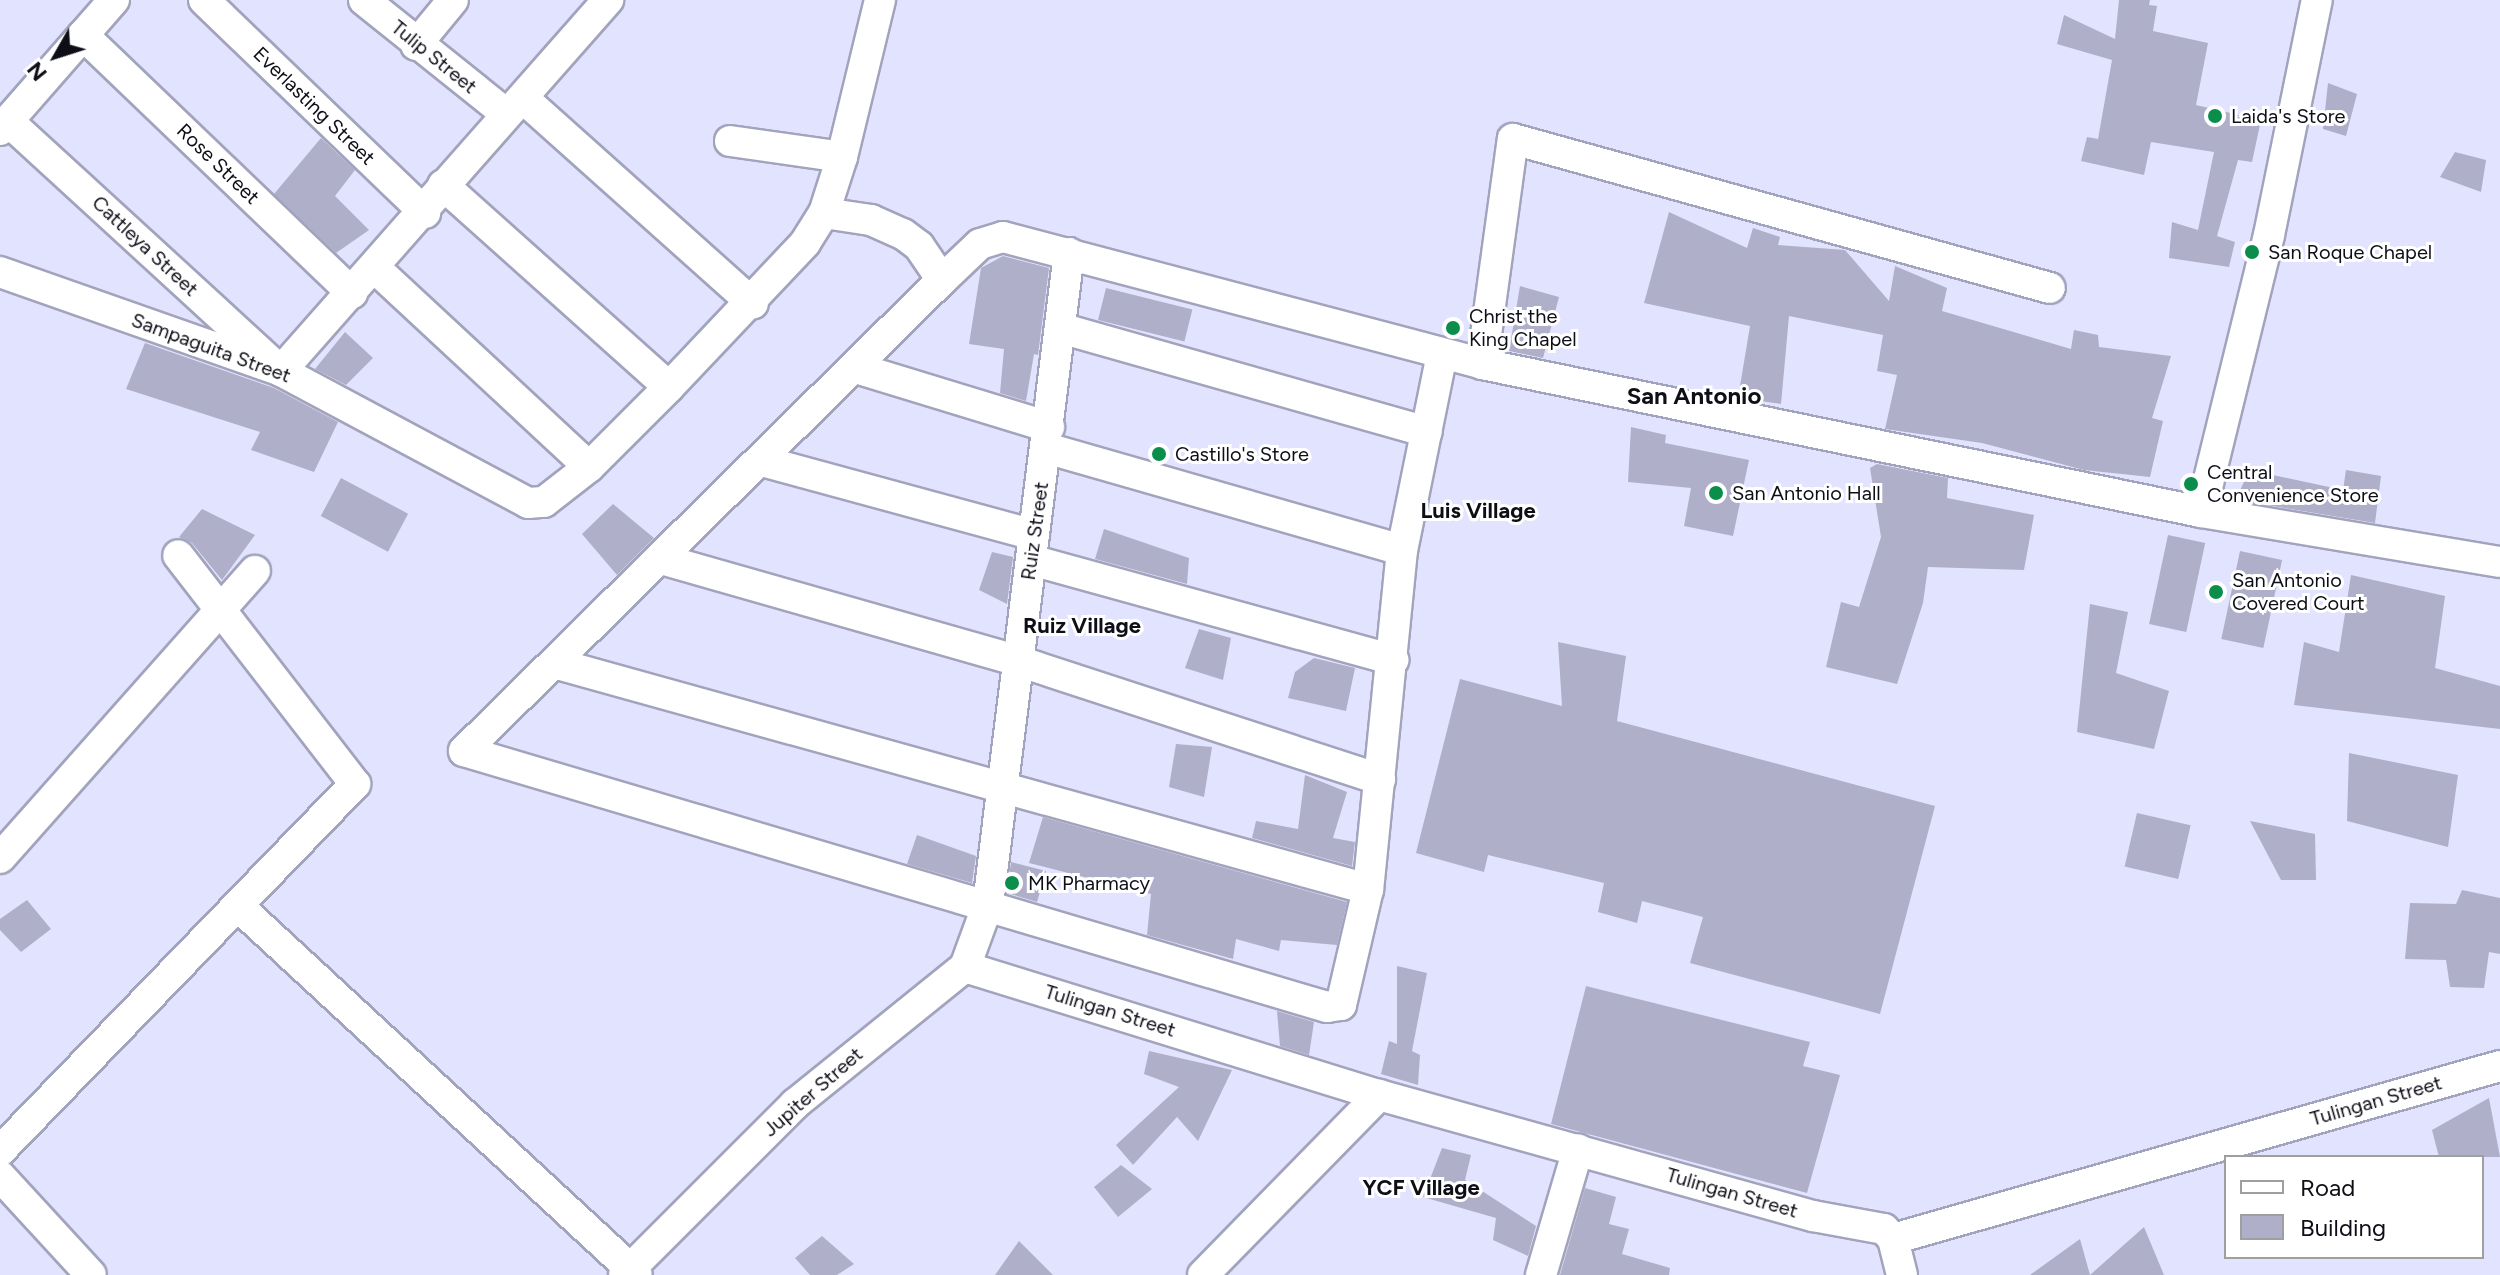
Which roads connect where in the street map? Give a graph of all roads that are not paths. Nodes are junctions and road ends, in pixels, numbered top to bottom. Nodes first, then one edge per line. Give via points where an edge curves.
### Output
1 (114, 0) edge
2 (204, 0) edge
3 (364, 0) edge
4 (453, 0) edge
5 (608, 0) edge
6 (880, 0) edge
7 (2317, 0) edge
8 (83, 35) junction
9 (416, 45) junction
10 (514, 106) junction
11 (4, 125) edge
12 (730, 141) dead end
13 (842, 157) junction
14 (443, 185) junction
15 (425, 213) junction
16 (824, 213) junction
17 (1069, 253) junction
18 (375, 268) junction
19 (0, 272) edge
20 (942, 280) junction
21 (2050, 288) dead end
22 (352, 293) junction
23 (753, 304) junction
24 (1060, 328) junction
25 (1442, 354) junction
26 (1482, 364) junction
27 (856, 368) junction
28 (281, 371) junction
29 (669, 387) junction
30 (1427, 432) junction
31 (1047, 438) junction
32 (762, 461) junction
33 (589, 467) junction
34 (2201, 512) junction
35 (1032, 547) junction
36 (1402, 550) junction
37 (178, 555) dead end
38 (661, 559) junction
39 (2500, 562) edge
40 (255, 571) dead end
41 (219, 610) junction
42 (1393, 660) junction
43 (1018, 661) junction
44 (554, 663) junction
45 (1380, 779) junction
46 (1002, 791) junction
47 (0, 858) edge
48 (1368, 889) junction
49 (988, 904) junction
50 (238, 906) junction
51 (965, 967) junction
52 (2500, 1066) edge
53 (1379, 1095) junction
54 (1578, 1149) junction
55 (0, 1151) edge
56 (0, 1176) edge
57 (1893, 1239) junction
58 (630, 1273) edge
59 (91, 1275) edge
60 (1203, 1275) edge
61 (1541, 1275) edge
62 (1902, 1275) edge

1 - 8 street
2 - 15 street, Everlasting Street
3 - 9 street, Tulip Street
4 - 9 street
5 - 10 street
6 - 13 street
7 - 34 street via 2269,235
8 - 11 street
8 - 22 street, Rose Street
9 - 10 street, Tulip Street
10 - 14 street
10 - 23 street, Tulip Street
11 - 28 street, Cattleya Street
12 - 13 street
13 - 16 street
14 - 15 street
14 - 29 street
15 - 18 street
16 - 20 street via 871,220 903,234 919,246
16 - 23 street
17 - 20 street via 1003,237 980,244
17 - 24 street, Ruiz Street
17 - 25 street
18 - 22 street
18 - 33 street
19 - 28 street, Sampaguita Street
20 - 27 street
21 - 26 street via 1513,139
22 - 28 street
23 - 29 street
24 - 30 street
24 - 31 street, Ruiz Street
25 - 26 street
25 - 30 street
26 - 34 street
27 - 31 street
27 - 32 street
28 - 33 street, Sampaguita Street via 528,503 544,502
29 - 33 street
30 - 36 street
31 - 35 street, Ruiz Street
31 - 36 street
32 - 35 street
32 - 38 street
34 - 39 street
35 - 42 street
35 - 43 street, Ruiz Street
36 - 42 street
37 - 41 street
38 - 43 street
38 - 44 street
40 - 41 street
41 - 47 street
41 - 50 street via 355,784
42 - 45 street
43 - 45 street
43 - 46 street, Ruiz Street
44 - 46 street
44 - 49 street via 464,751
45 - 48 street
46 - 48 street
46 - 49 street, Ruiz Street
48 - 49 street via 1341,1005 1327,1007
49 - 51 street
50 - 55 street
50 - 58 street
51 - 53 street, Tulingan Street
51 - 58 street, Jupiter Street via 795,1104
52 - 57 street, Tulingan Street
53 - 54 street, Tulingan Street
53 - 60 street
54 - 57 street, Tulingan Street via 1813,1216 1884,1229
54 - 61 street
56 - 59 street
57 - 62 street

